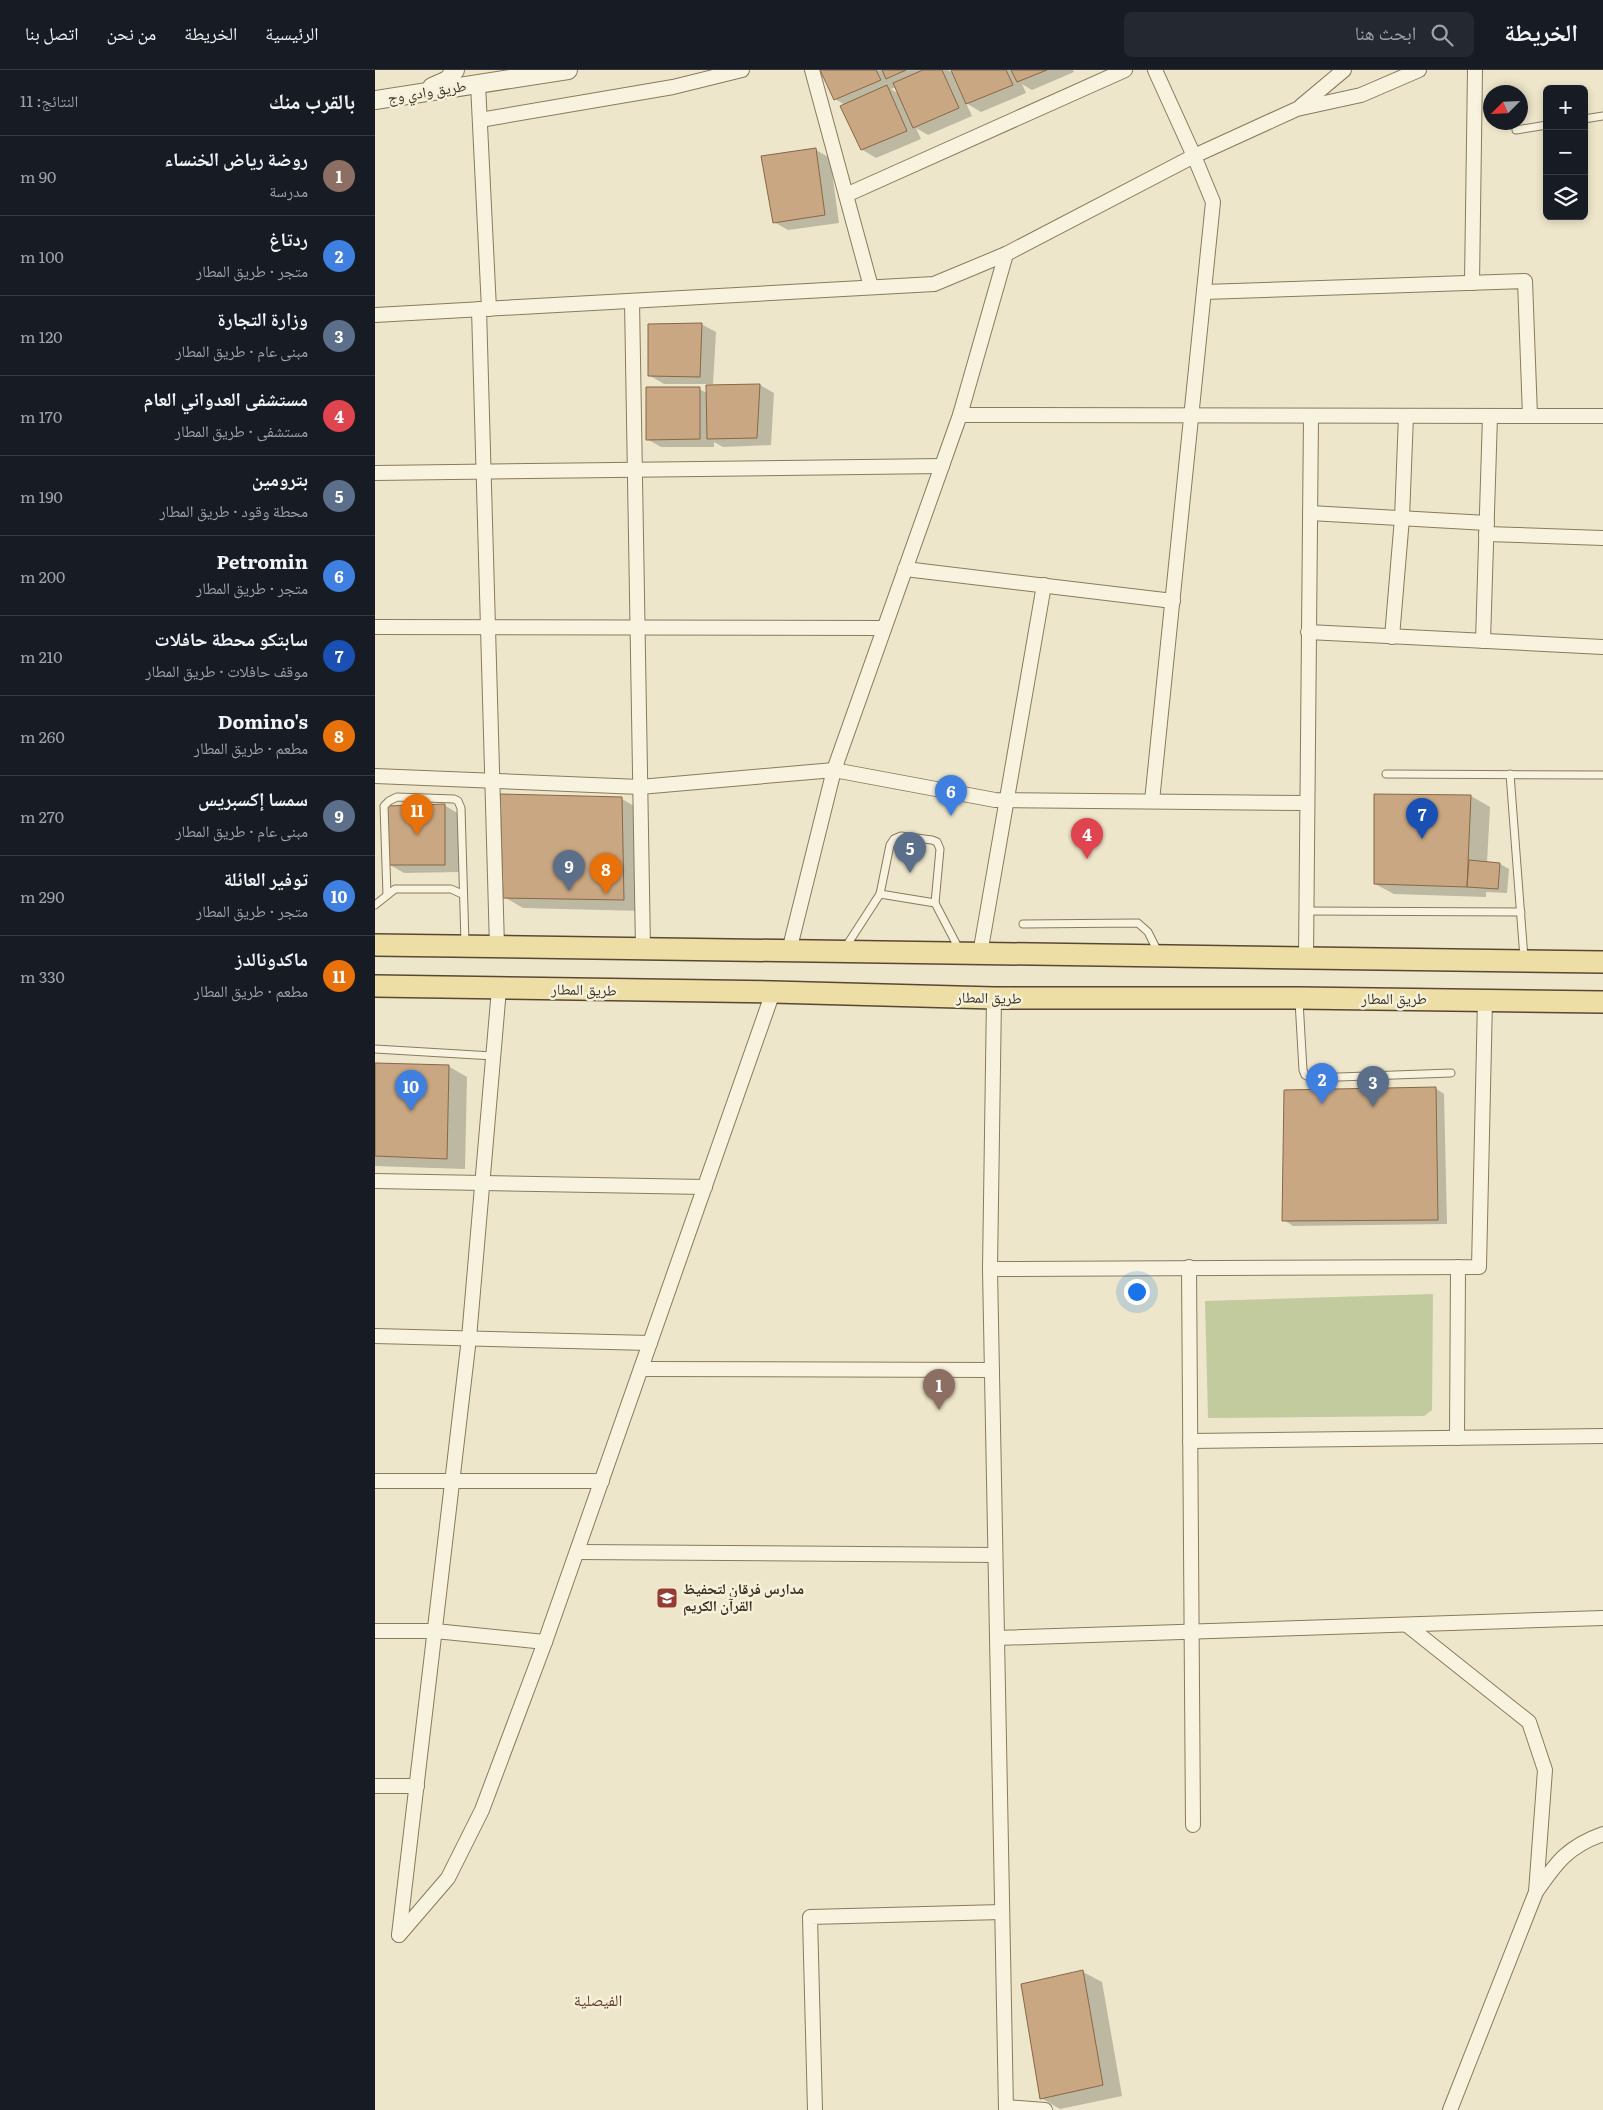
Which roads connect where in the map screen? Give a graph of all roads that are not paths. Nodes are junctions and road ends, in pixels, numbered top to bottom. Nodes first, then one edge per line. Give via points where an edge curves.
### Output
1 (455, 70) edge
2 (568, 70) edge
3 (742, 70) edge
4 (812, 70) edge
5 (1125, 70) edge
6 (1155, 70) edge
7 (1344, 70) edge
8 (1419, 70) edge
9 (1475, 70) edge
10 (1330, 75) edge
11 (478, 84) junction
12 (378, 99) edge
13 (1297, 109) junction
14 (1603, 116) edge
15 (1588, 118) edge
16 (480, 120) junction
17 (1543, 126) edge
18 (1528, 128) edge
19 (1194, 156) junction
20 (846, 194) junction
21 (1006, 254) junction
22 (1472, 283) junction
23 (871, 287) junction
24 (1204, 292) junction
25 (632, 301) junction
26 (484, 309) junction
27 (375, 315) edge
28 (960, 415) junction
29 (1191, 416) junction
30 (1311, 416) junction
31 (1406, 416) junction
32 (1490, 416) junction
33 (1530, 416) junction
34 (1603, 416) edge
35 (942, 466) junction
36 (635, 469) junction
37 (484, 471) junction
38 (375, 472) edge
39 (1309, 513) junction
40 (1402, 518) junction
41 (1487, 529) junction
42 (1603, 538) edge
43 (905, 569) junction
44 (1044, 585) junction
45 (1173, 601) junction
46 (375, 627) edge
47 (488, 628) junction
48 (638, 628) junction
49 (884, 628) junction
50 (1309, 632) junction
51 (1392, 637) junction
52 (1483, 641) junction
53 (1603, 648) edge
54 (834, 770) junction
55 (1386, 774) dead end
56 (1510, 774) junction
57 (1603, 775) edge
58 (375, 776) edge
59 (493, 781) junction
60 (640, 787) junction
61 (1006, 800) junction
62 (1152, 802) junction
63 (1307, 803) junction
64 (463, 894) junction
65 (880, 894) junction
66 (387, 895) junction
67 (935, 903) junction
68 (375, 905) edge
69 (1306, 911) junction
70 (1521, 912) junction
71 (1023, 924) dead end
72 (375, 945) edge
73 (465, 947) junction
74 (497, 947) junction
75 (643, 949) junction
76 (789, 951) junction
77 (843, 952) junction
78 (971, 954) junction
79 (1161, 956) junction
80 (1306, 958) junction
81 (1524, 961) junction
82 (1603, 962) edge
83 (375, 986) edge
84 (499, 989) junction
85 (773, 992) junction
86 (994, 998) junction
87 (1299, 998) junction
88 (1485, 1000) junction
89 (1603, 1002) edge
90 (375, 1049) edge
91 (493, 1056) junction
92 (1451, 1072) dead end
93 (375, 1181) edge
94 (481, 1184) junction
95 (705, 1187) junction
96 (1189, 1267) junction
97 (1458, 1267) junction
98 (990, 1269) junction
99 (375, 1336) edge
100 (469, 1338) junction
101 (650, 1343) junction
102 (641, 1369) junction
103 (992, 1370) junction
104 (1603, 1436) edge
105 (1457, 1438) junction
106 (1190, 1441) junction
107 (375, 1481) edge
108 (602, 1481) junction
109 (452, 1482) junction
110 (577, 1552) junction
111 (995, 1555) junction
112 (1603, 1618) edge
113 (1407, 1625) junction
114 (375, 1631) edge
115 (435, 1631) junction
116 (1191, 1632) junction
117 (997, 1638) junction
118 (545, 1642) junction
119 (375, 1786) edge
120 (417, 1786) junction
121 (1193, 1825) dead end
122 (1603, 1834) edge
123 (1536, 1892) junction
124 (1002, 1912) junction
125 (1006, 2109) edge
126 (815, 2110) edge
127 (1045, 2110) edge
128 (1451, 2110) edge

1 - 12 street via 441,85
2 - 11 street, طريق وادي وج
3 - 16 street via 673,87
4 - 20 street
5 - 20 street
6 - 19 street
7 - 10 street
8 - 13 street via 1361,94
9 - 22 street
10 - 13 street
11 - 12 street, طريق وادي وج
11 - 16 street
13 - 19 street
14 - 15 lane
16 - 26 street
17 - 18 lane
19 - 21 street
19 - 24 street via 1213,202
20 - 23 street
21 - 23 street via 934,284
21 - 28 street
22 - 24 street
22 - 33 street via 1525,280
23 - 25 street
24 - 29 street
25 - 26 street
25 - 36 street
26 - 27 street
26 - 37 street
28 - 29 street
28 - 35 street
29 - 30 street
29 - 45 street
30 - 31 street
30 - 39 street
31 - 32 street
31 - 40 street
32 - 33 street
32 - 41 street
33 - 34 street
35 - 36 street
35 - 43 street
36 - 37 street
36 - 48 street
37 - 38 street
37 - 47 street
39 - 40 street
39 - 50 street
40 - 41 street
40 - 51 street
41 - 42 street
41 - 52 street
43 - 44 street
43 - 49 street
44 - 45 street
44 - 61 street
45 - 62 street
46 - 47 street
47 - 48 street
47 - 59 street
48 - 49 street
48 - 60 street
49 - 54 street
50 - 51 street
50 - 63 street
51 - 52 street
52 - 53 street
54 - 60 street
54 - 61 street
54 - 76 street
55 - 56 lane
56 - 57 lane
56 - 70 lane
58 - 59 street
59 - 60 street
59 - 74 street
60 - 75 street
61 - 62 street
61 - 78 street
62 - 63 street
63 - 69 street
64 - 66 lane via 451,889 395,889
64 - 66 lane via 461,808 458,801 397,797 384,806
64 - 73 lane
65 - 67 lane
65 - 67 lane via 894,839 901,836 933,840 940,848
65 - 77 lane
66 - 68 lane
67 - 78 lane
69 - 70 lane
69 - 80 street
70 - 81 lane
71 - 79 lane via 1138,923 1148,932
72 - 73 main road
73 - 74 main road
74 - 75 main road
75 - 76 main road
76 - 77 main road
77 - 78 main road
78 - 79 main road
79 - 80 main road
80 - 81 main road
81 - 82 main road
83 - 84 main road, طريق المطار
84 - 85 main road, طريق المطار
84 - 91 street
85 - 86 main road, طريق المطار
85 - 95 street
86 - 87 main road, طريق المطار
86 - 98 street
87 - 88 main road, طريق المطار
87 - 92 lane via 1303,1070 1311,1078
88 - 89 main road, طريق المطار
88 - 97 street via 1479,1267
90 - 91 lane
91 - 94 street
93 - 94 street
94 - 95 street
94 - 100 street
95 - 101 street
96 - 97 street
96 - 98 street
96 - 106 street
97 - 105 street
98 - 103 street
99 - 100 street
100 - 101 street
100 - 109 street
101 - 102 street
102 - 103 street
102 - 108 street
103 - 111 street
104 - 105 street
105 - 106 street
106 - 116 street
107 - 109 street
108 - 109 street
108 - 110 street
109 - 115 street
110 - 111 street
110 - 118 street
111 - 117 street
112 - 113 street
113 - 116 street
113 - 123 street via 1529,1722 1545,1770
114 - 115 street
115 - 118 street
115 - 120 street
116 - 117 street
116 - 121 street
117 - 124 street
118 - 120 street via 481,1810 448,1878 399,1935
119 - 120 street
122 - 123 street via 1585,1840 1557,1861
123 - 128 street
124 - 125 street
124 - 126 street via 810,1917
125 - 127 street

